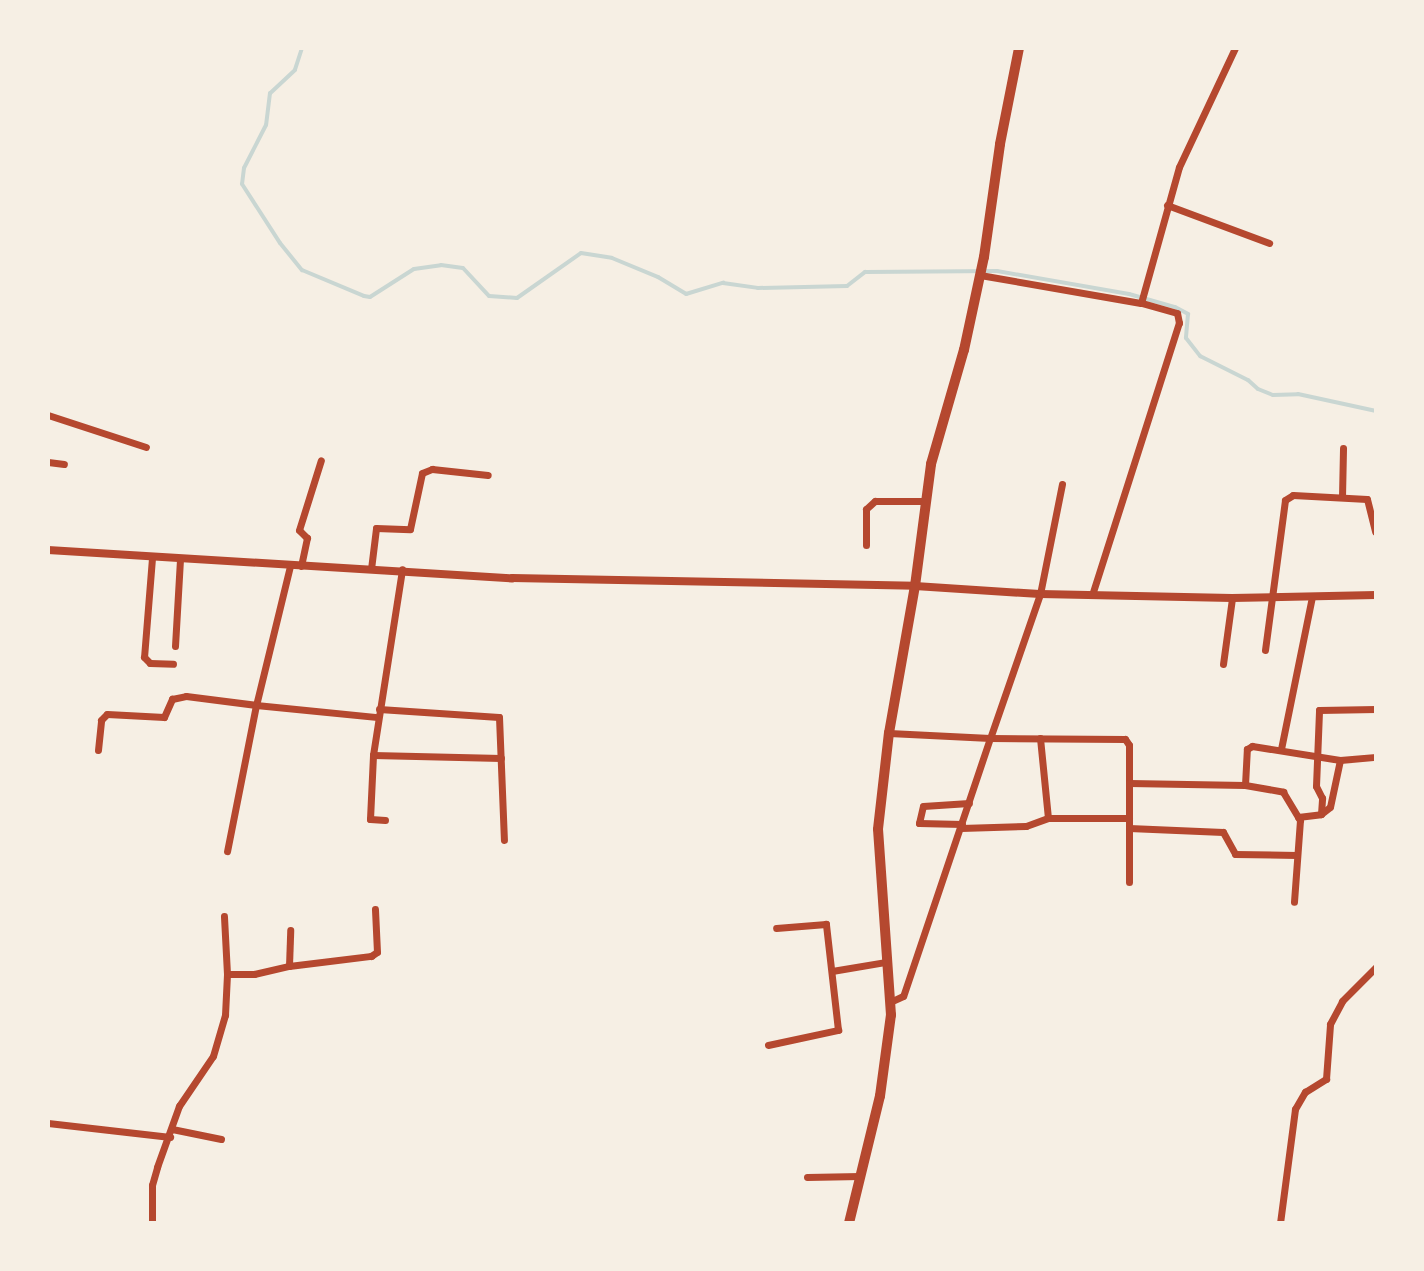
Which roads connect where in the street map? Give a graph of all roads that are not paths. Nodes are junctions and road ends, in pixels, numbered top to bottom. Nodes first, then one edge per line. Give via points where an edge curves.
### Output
1 (1019, 48) edge
2 (1235, 48) edge
3 (1167, 205) junction
4 (1269, 243) dead end
5 (980, 275) junction
6 (1141, 303) junction
7 (48, 415) edge
8 (146, 447) dead end
9 (1343, 448) dead end
10 (321, 460) dead end
11 (48, 462) edge
12 (64, 464) dead end
13 (488, 475) dead end
14 (1062, 484) dead end
15 (1342, 497) junction
16 (926, 501) junction
17 (1375, 532) edge
18 (866, 545) dead end
19 (48, 550) edge
20 (152, 558) junction
21 (180, 559) junction
22 (290, 566) junction
23 (301, 566) junction
24 (371, 569) junction
25 (402, 569) junction
26 (915, 586) junction
27 (1040, 594) junction
28 (1092, 595) junction
29 (1376, 595) edge
30 (1273, 596) junction
31 (1312, 596) junction
32 (1232, 598) junction
33 (175, 646) dead end
34 (1265, 650) dead end
35 (173, 664) dead end
36 (1223, 664) dead end
37 (256, 705) junction
38 (1376, 709) edge
39 (378, 713) junction
40 (889, 733) junction
41 (990, 738) junction
42 (1040, 738) junction
43 (1281, 749) junction
44 (98, 750) dead end
45 (373, 755) junction
46 (1317, 756) junction
47 (1376, 757) edge
48 (501, 758) junction
49 (1340, 760) junction
50 (1129, 783) junction
51 (1245, 785) junction
52 (969, 803) junction
53 (1321, 814) junction
54 (1298, 817) junction
55 (1048, 818) junction
56 (1129, 818) junction
57 (385, 820) dead end
58 (962, 826) junction
59 (1129, 828) junction
60 (504, 840) dead end
61 (227, 851) dead end
62 (1297, 855) junction
63 (1129, 882) dead end
64 (1294, 902) dead end
65 (375, 909) dead end
66 (224, 916) dead end
67 (776, 928) dead end
68 (290, 930) dead end
69 (886, 962) junction
70 (289, 966) junction
71 (1376, 967) edge
72 (832, 971) junction
73 (227, 974) junction
74 (890, 1002) junction
75 (768, 1045) dead end
76 (48, 1123) edge
77 (171, 1133) junction
78 (221, 1139) dead end
79 (860, 1176) junction
80 (807, 1177) dead end
81 (152, 1223) edge
82 (849, 1223) edge
83 (1280, 1223) edge

1 - 5 main road
2 - 3 street via 1179,167
3 - 4 street
3 - 6 street
5 - 6 street
5 - 16 main road
6 - 28 street via 1177,313 1179,323
7 - 8 street
9 - 15 street
10 - 23 street via 299,530 307,538
11 - 12 street
13 - 24 street via 432,469 422,473 410,529 376,528
14 - 27 street
15 - 17 street via 1369,501
15 - 30 street via 1293,495 1285,500
16 - 18 street via 875,501 866,509
16 - 26 main road
19 - 20 street
20 - 21 street
20 - 35 street via 144,657 150,663
21 - 22 street
21 - 33 street
22 - 23 street
22 - 37 street
23 - 24 street
24 - 25 street
25 - 26 street via 512,578
25 - 39 street
26 - 27 street
26 - 40 main road
27 - 28 street
27 - 41 street
28 - 32 street
29 - 31 street
30 - 31 street
30 - 32 street
30 - 34 street
31 - 43 street
32 - 36 street
37 - 39 street
37 - 44 street via 186,696 172,699 164,717 107,714 101,720
37 - 61 street
38 - 46 street via 1320,709
39 - 45 street
39 - 48 street via 497,716
40 - 41 street
40 - 69 main road via 878,829
41 - 42 street
41 - 52 street
42 - 50 street via 1125,739
42 - 55 street
43 - 46 street
43 - 51 street via 1248,747
45 - 48 street
45 - 57 street via 370,819
46 - 49 street
46 - 53 street
47 - 49 street
48 - 60 street
49 - 53 street via 1330,807
50 - 51 street
50 - 56 street
51 - 54 street via 1283,792
52 - 58 street
52 - 58 street via 923,806 919,823
53 - 54 street
54 - 62 street
55 - 56 street
55 - 58 street via 1026,826
56 - 59 street
58 - 74 street via 903,996
59 - 62 street via 1223,832 1235,854
59 - 63 street
62 - 64 street
65 - 70 street via 377,952
66 - 73 street
67 - 72 street via 826,924
68 - 70 street
69 - 72 street
69 - 74 main road
70 - 73 street
71 - 83 street via 1342,1001 1330,1024 1326,1079 1305,1092 1295,1109
72 - 75 street via 837,1031
73 - 77 street via 227,1005 213,1056 186,1093
74 - 79 main road via 880,1096
76 - 77 street
77 - 78 street
77 - 81 street via 152,1185
79 - 80 street
79 - 82 main road

